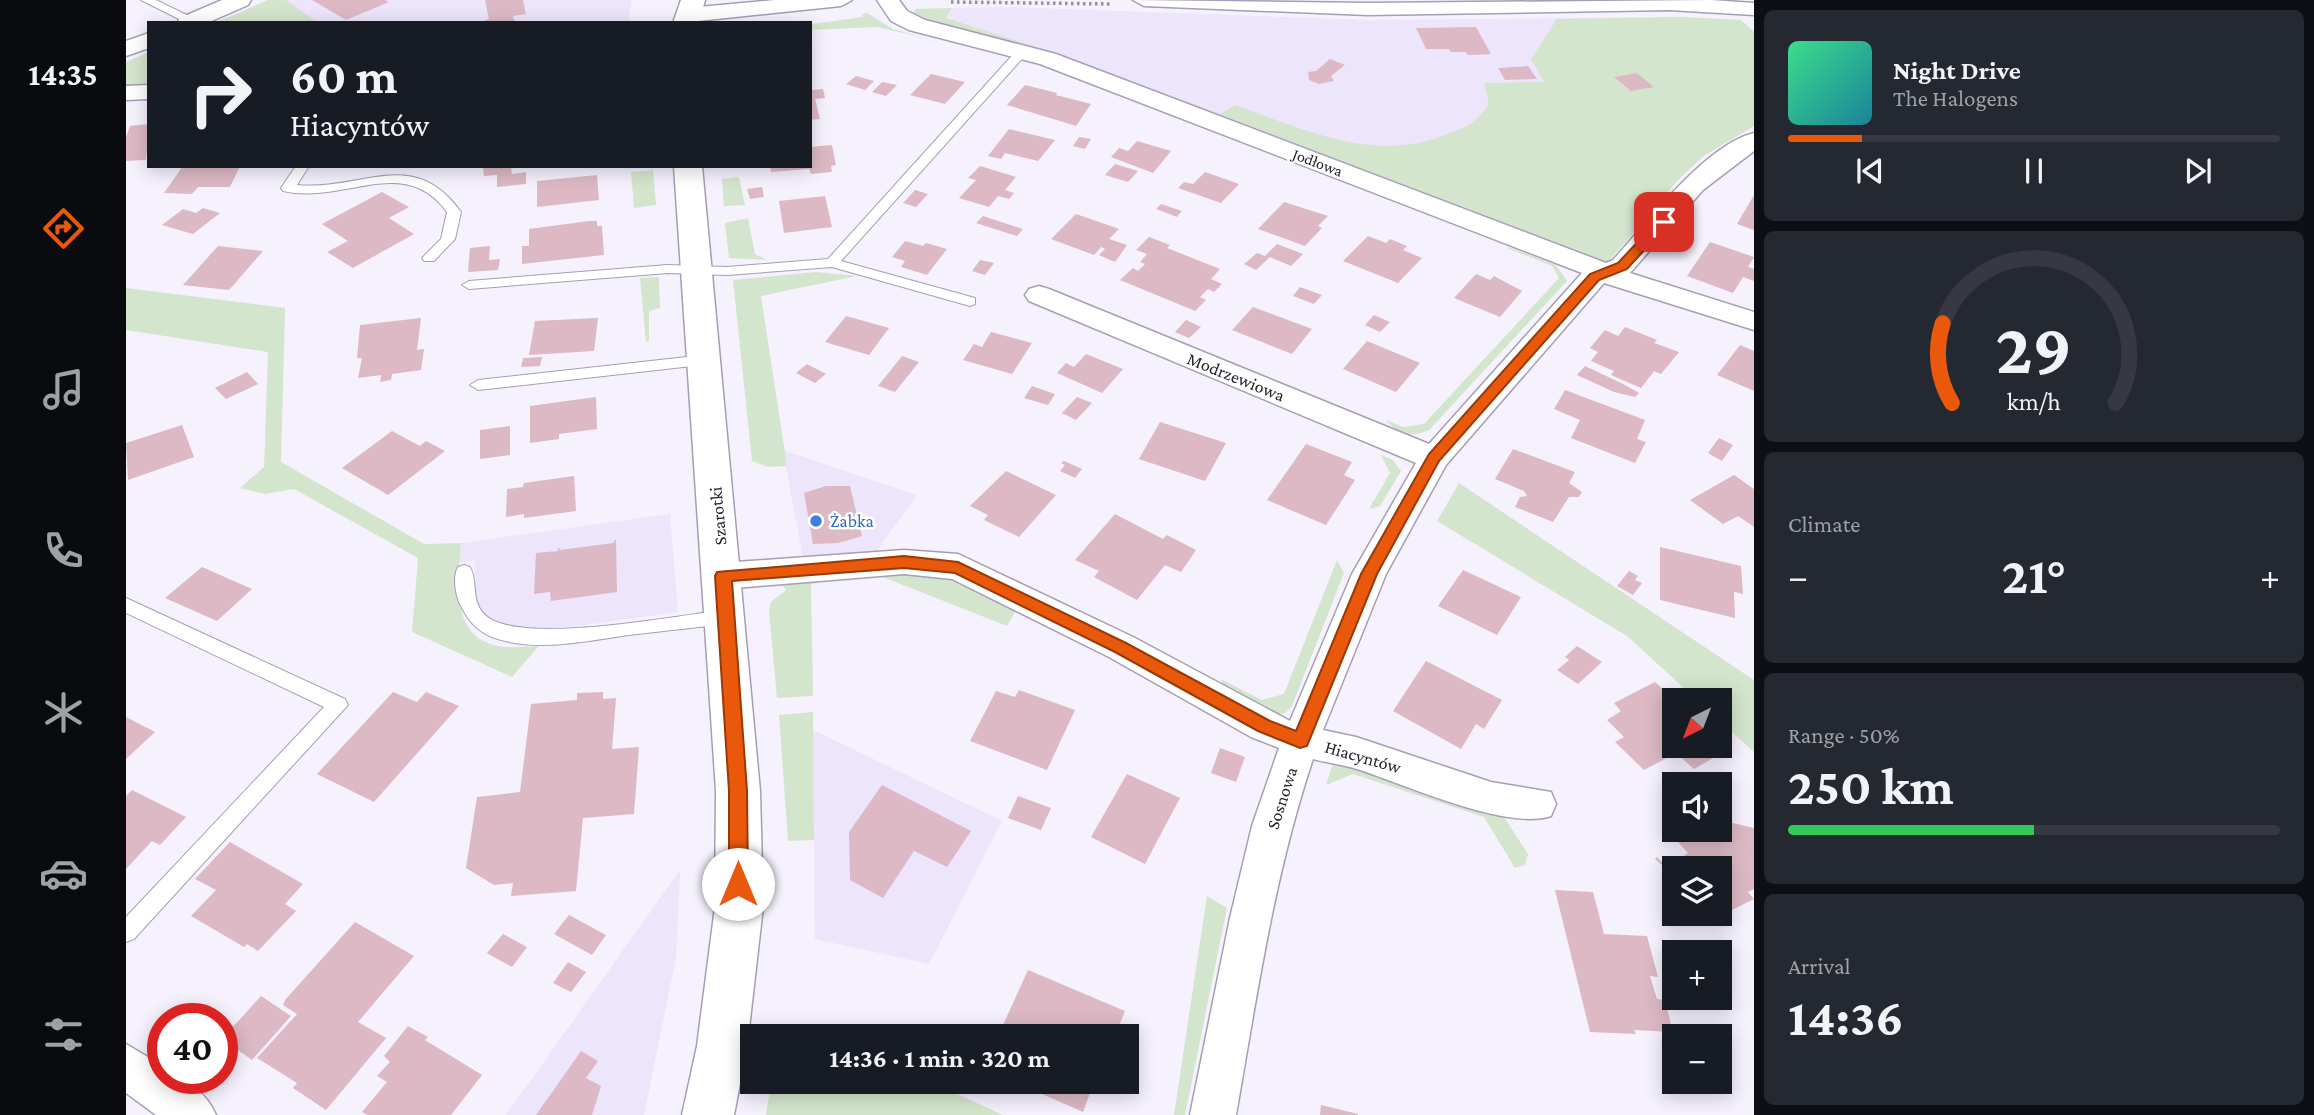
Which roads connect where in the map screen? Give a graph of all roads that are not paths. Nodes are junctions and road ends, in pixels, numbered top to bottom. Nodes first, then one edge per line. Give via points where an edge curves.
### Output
1 (147, 0) edge
2 (240, 0) edge
3 (841, 0) edge
4 (888, 0) edge
5 (1144, 0) edge
6 (805, 1) edge
7 (1519, 4) edge
8 (1754, 9) edge
9 (689, 12) edge
10 (189, 21) edge
11 (193, 21) edge
12 (147, 41) edge
13 (126, 49) edge
14 (1023, 51) junction
15 (147, 92) edge
16 (126, 93) edge
17 (1754, 140) edge
18 (302, 168) edge
19 (688, 168) edge
20 (429, 258) dead end
21 (832, 263) junction
22 (697, 271) junction
23 (1606, 273) junction
24 (469, 285) dead end
25 (1039, 295) dead end
26 (970, 301) dead end
27 (1754, 321) edge
28 (705, 360) junction
29 (478, 385) dead end
30 (1434, 458) junction
31 (464, 572) dead end
32 (723, 576) junction
33 (126, 605) edge
34 (725, 617) junction
35 (1300, 741) junction
36 (1537, 804) dead end
37 (126, 932) edge
38 (126, 1066) edge
39 (193, 1115) edge
40 (708, 1115) edge
41 (1213, 1115) edge

1 - 10 lane
2 - 11 street
3 - 6 street
4 - 14 street, Jodłowa via 899,16 917,25
5 - 7 street via 1368,9
6 - 9 street
7 - 8 street
12 - 13 street
14 - 21 lane
14 - 23 street, Jodłowa
15 - 16 street
17 - 23 street, Sosnowa via 1694,185 1623,266
18 - 20 lane via 288,188 325,190 401,178 438,191 454,212 453,229 446,244
19 - 22 street, Szarotki
21 - 22 lane
21 - 26 lane
22 - 24 lane via 668,269
22 - 28 street, Szarotki
23 - 27 street, Jodłowa
23 - 30 street, Sosnowa via 1594,277
25 - 30 street, Modrzewiowa
28 - 29 lane
28 - 32 street, Szarotki
30 - 35 street, Sosnowa via 1369,574
31 - 34 lane via 463,590 478,620 514,636 542,638
32 - 34 street, Szarotki
32 - 35 street, Hiacyntów via 904,562 958,568
33 - 37 lane via 338,705
34 - 40 street, Szarotki via 738,791 738,907 724,1033
35 - 36 street, Hiacyntów via 1356,752 1491,798
35 - 41 street, Sosnowa via 1271,826
38 - 39 street

